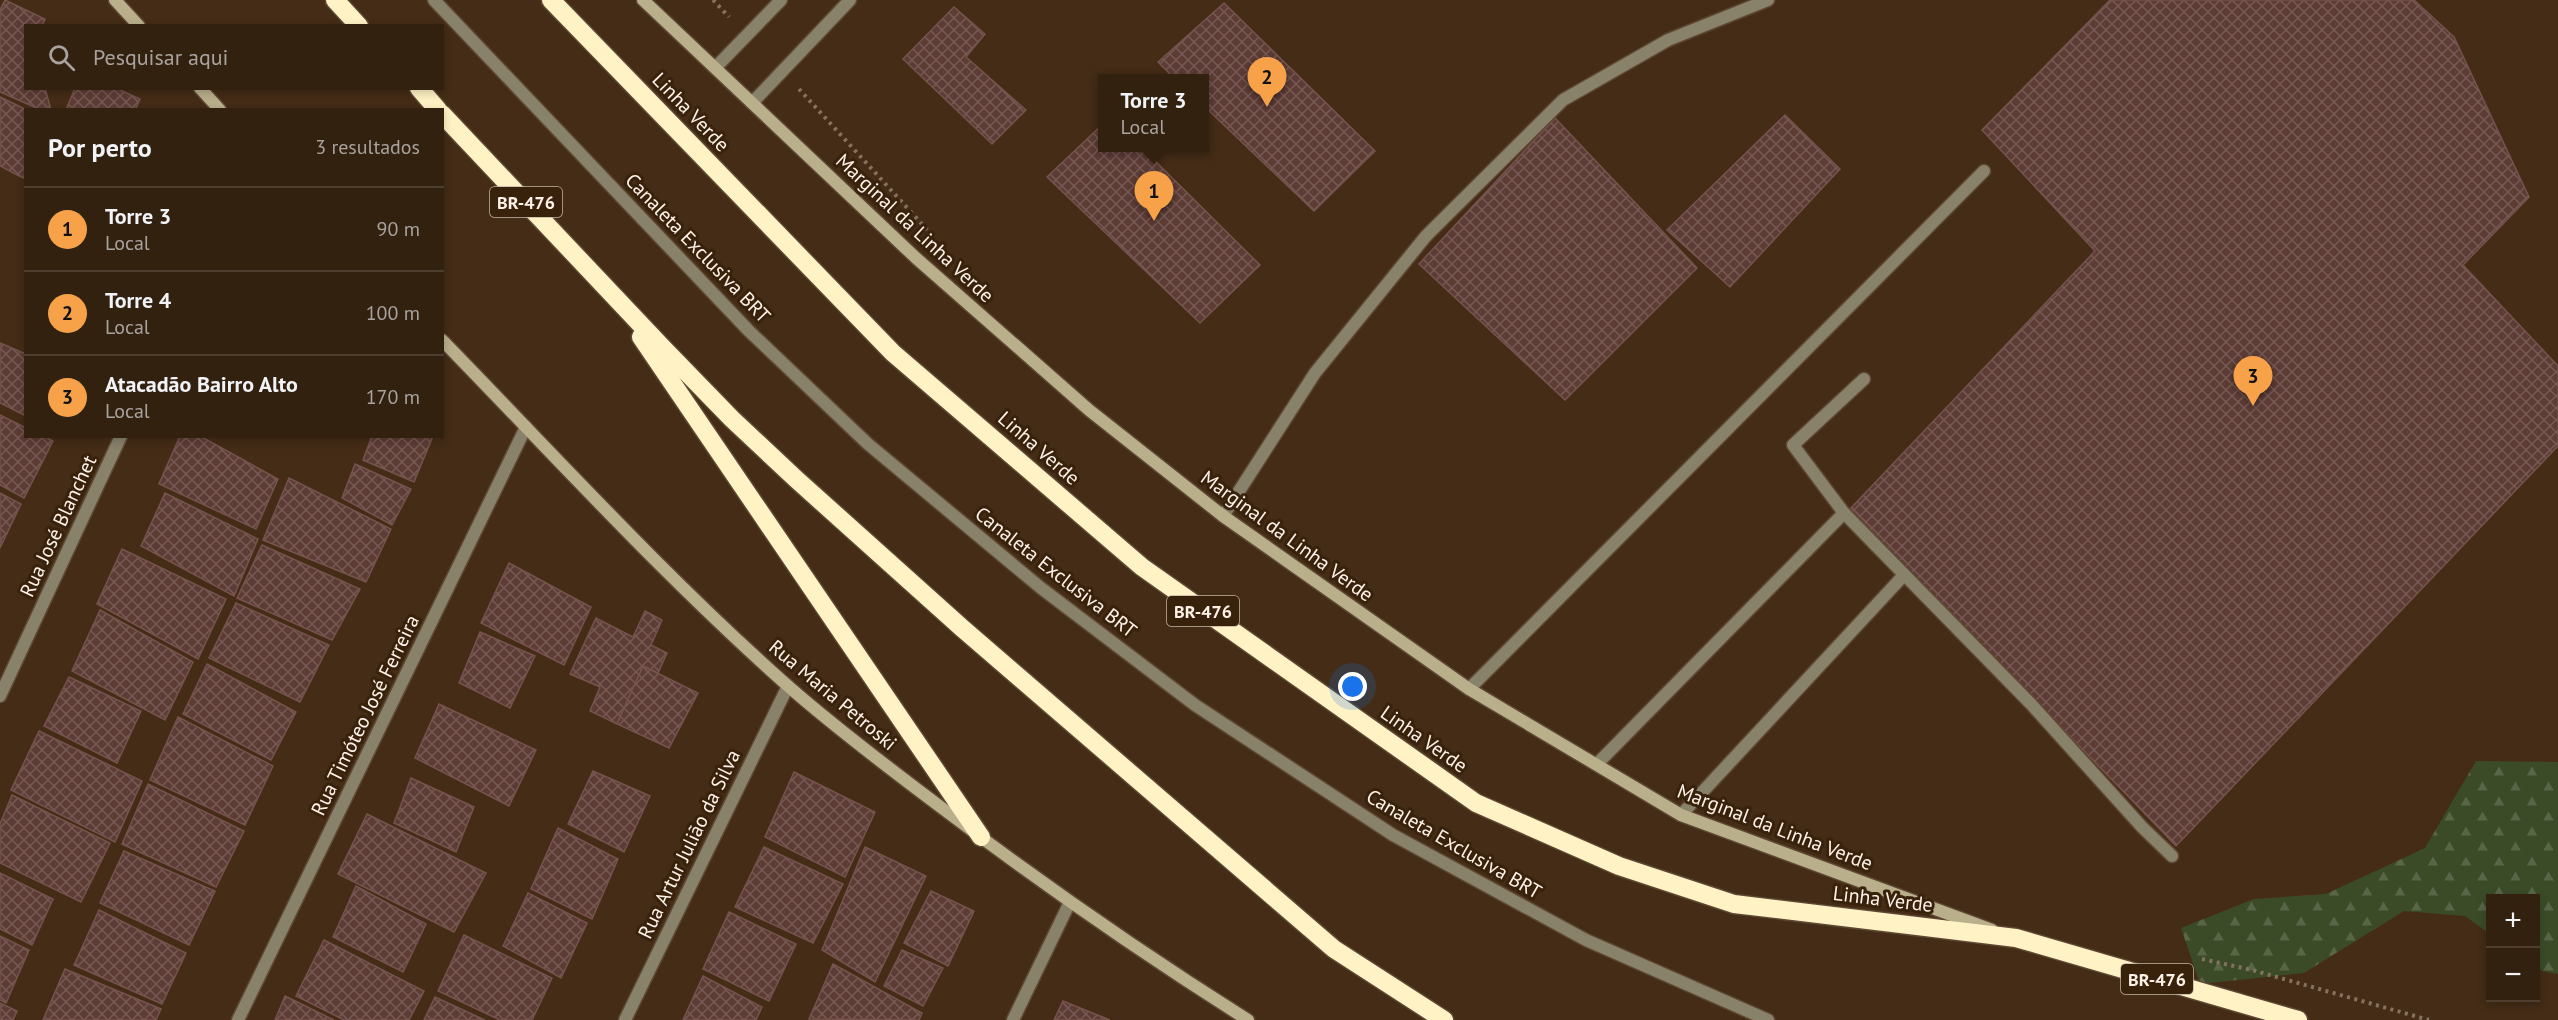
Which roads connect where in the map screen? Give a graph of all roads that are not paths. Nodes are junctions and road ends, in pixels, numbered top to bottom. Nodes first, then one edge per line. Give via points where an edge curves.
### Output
1 (115, 0) edge
2 (335, 0) edge
3 (434, 0) edge
4 (551, 0) edge
5 (643, 0) edge
6 (781, 0) edge
7 (850, 0) edge
8 (1768, 0) edge
9 (137, 24) edge
10 (357, 24) edge
11 (715, 68) junction
12 (202, 90) edge
13 (420, 90) edge
14 (752, 103) junction
15 (218, 108) edge
16 (436, 108) edge
17 (444, 116) edge
18 (1984, 171) dead end
19 (610, 291) junction
20 (444, 342) edge
21 (1864, 379) dead end
22 (526, 427) junction
23 (120, 438) edge
24 (1844, 513) junction
25 (1223, 516) junction
26 (1904, 575) junction
27 (788, 686) junction
28 (1469, 689) junction
29 (0, 696) edge
30 (1597, 764) junction
31 (1681, 815) junction
32 (981, 837) junction
33 (2172, 856) dead end
34 (1070, 902) junction
35 (2016, 938) junction
36 (238, 1020) edge
37 (626, 1020) edge
38 (1013, 1020) edge
39 (1248, 1020) edge
40 (1444, 1020) edge
41 (1768, 1020) edge
42 (2298, 1020) edge

1 - 9 main road
2 - 10 highway
3 - 41 street, Canaleta Exclusiva BRT via 749,331 868,444 1059,602 1195,705 1393,836 1586,940
4 - 35 highway, Linha Verde / BR-476 via 893,353 1142,567 1476,803 1619,866 1734,904
5 - 11 main road, Marginal da Linha Verde
6 - 11 street
7 - 14 street
8 - 25 street via 1668,40 1563,100 1426,236 1315,373
11 - 14 main road, Marginal da Linha Verde
12 - 15 main road
13 - 16 highway
14 - 25 main road, Marginal da Linha Verde via 924,266 1089,410
17 - 19 highway, BR-476
18 - 28 street
19 - 32 highway
19 - 40 highway, BR-476 via 732,418 962,628 1334,949
20 - 22 main road, Rua Maria Petroski
21 - 24 street via 1793,445
22 - 27 main road, Rua Maria Petroski via 656,561
22 - 36 street, Rua Timóteo José Ferreira
23 - 29 street, Rua José Blanchet
24 - 26 street
24 - 30 street
25 - 28 main road, Marginal da Linha Verde
26 - 31 street
26 - 33 street
27 - 32 main road, Rua Maria Petroski
27 - 37 street, Rua Artur Julião da Silva
28 - 30 main road, Marginal da Linha Verde
30 - 31 main road, Marginal da Linha Verde
31 - 35 main road, Marginal da Linha Verde
32 - 34 main road, Rua Maria Petroski
34 - 38 street
34 - 39 main road, Rua Maria Petroski
35 - 42 highway, Linha Verde / BR-476

